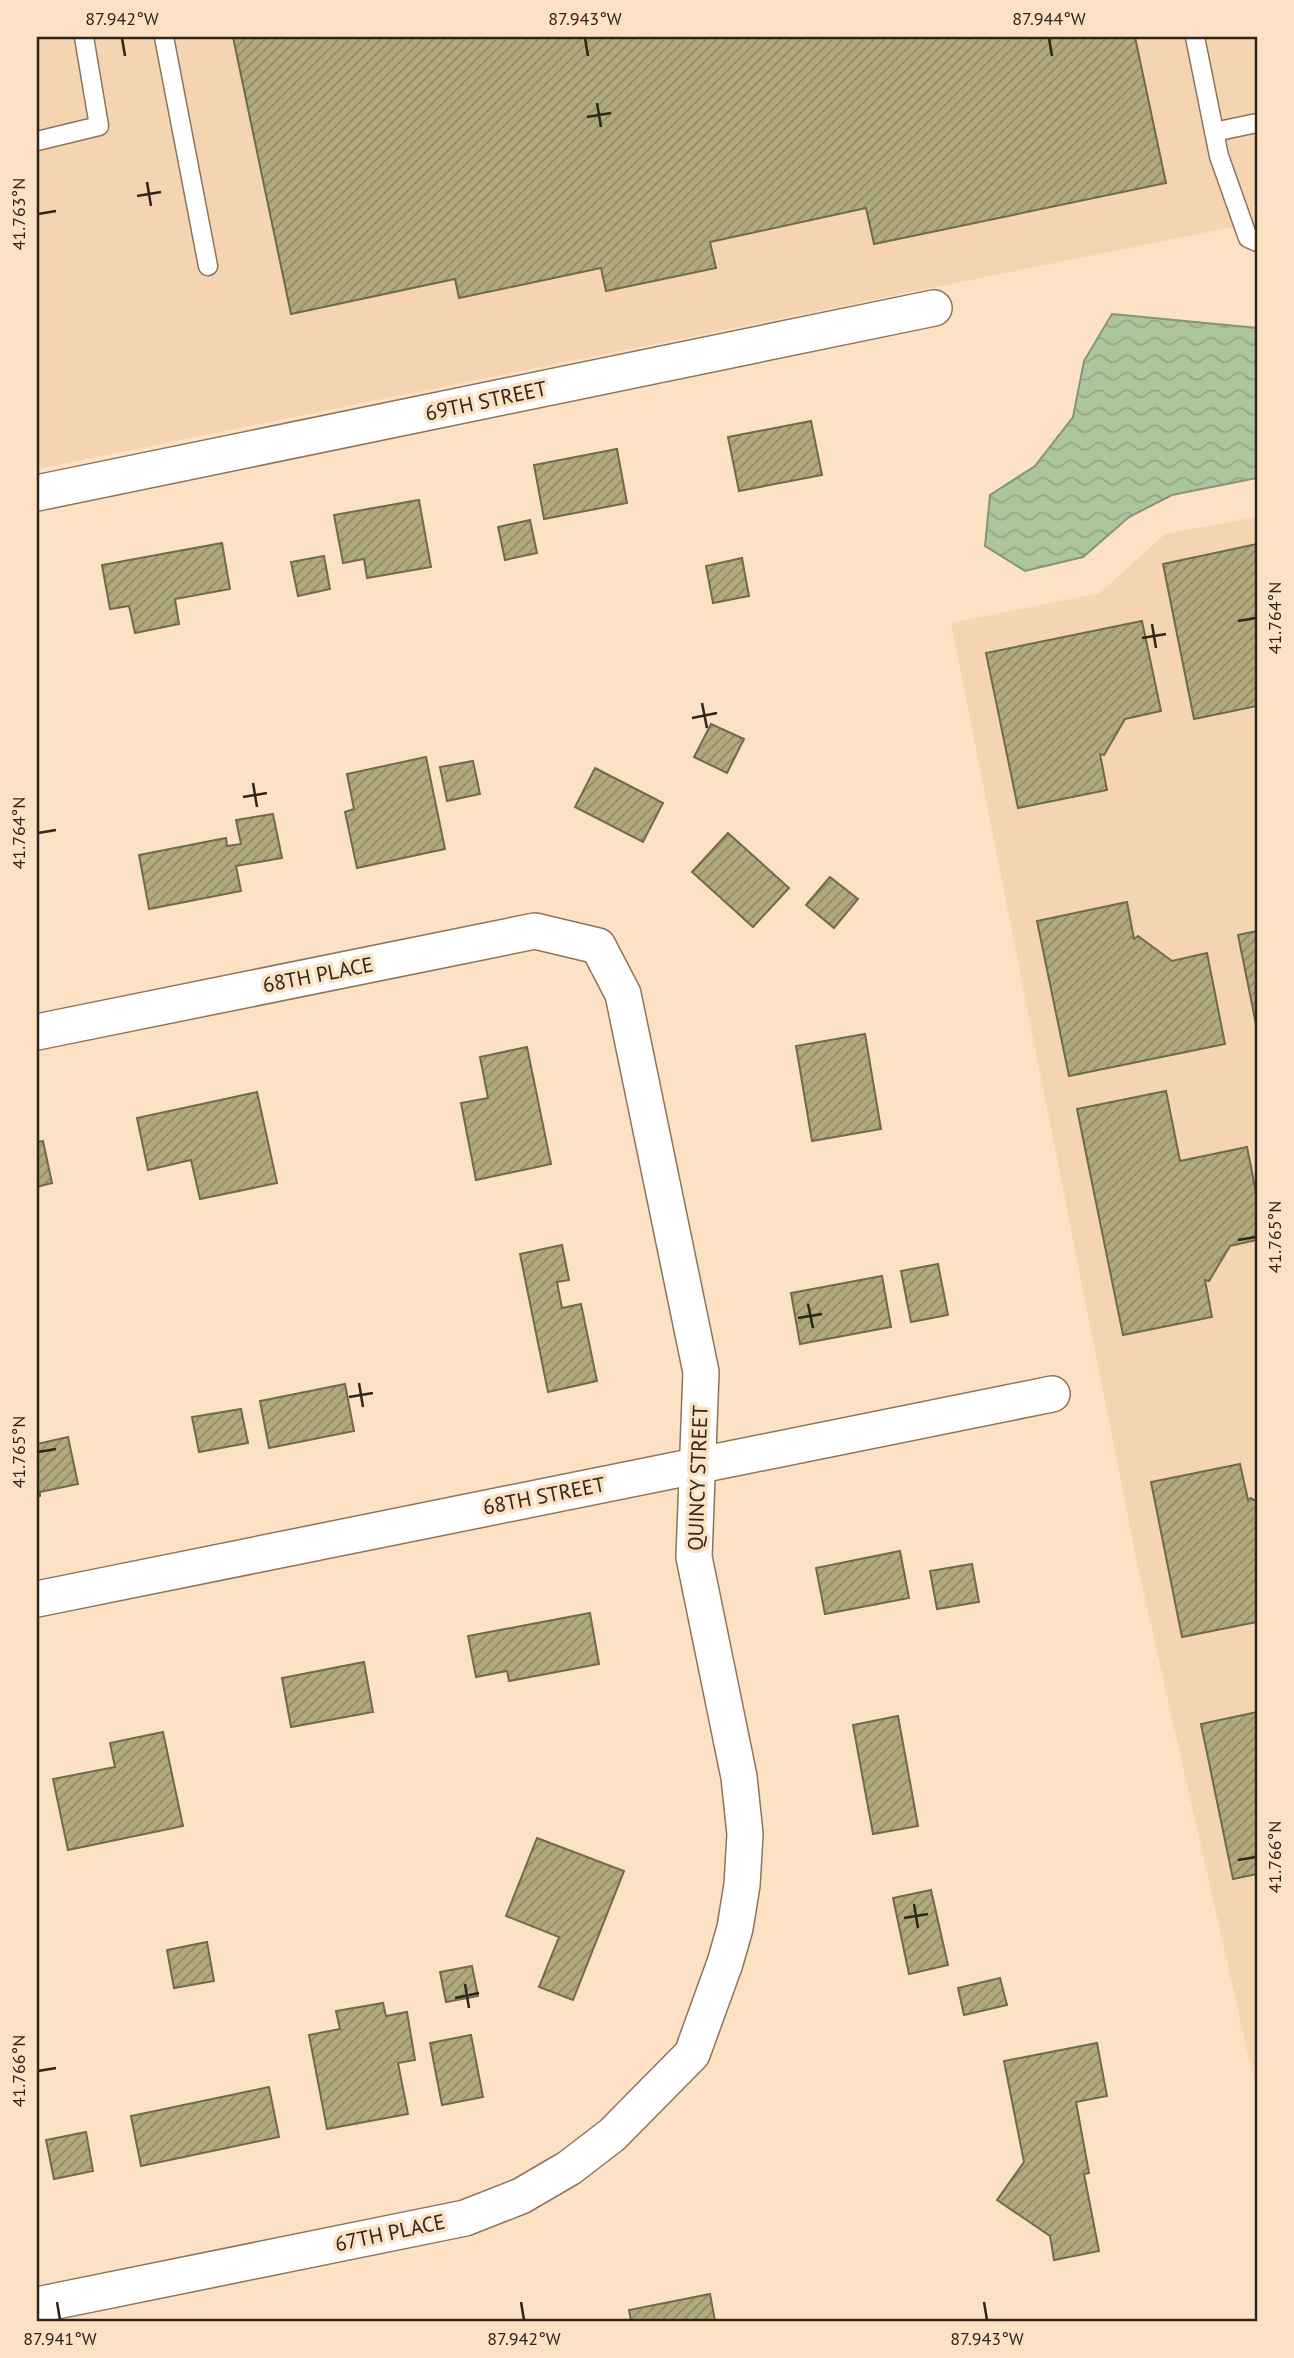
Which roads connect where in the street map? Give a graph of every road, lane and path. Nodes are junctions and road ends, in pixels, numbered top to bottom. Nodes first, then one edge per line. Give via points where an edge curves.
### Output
1 (84, 37) edge
2 (164, 37) edge
3 (1195, 37) edge
4 (1257, 123) edge
5 (1214, 132) junction
6 (37, 141) edge
7 (1257, 242) edge
8 (208, 266) dead end
9 (934, 309) dead end
10 (37, 493) edge
11 (598, 946) joint
12 (37, 1032) edge
13 (1052, 1394) dead end
14 (698, 1465) junction
15 (37, 1599) edge
16 (692, 2054) joint
17 (37, 2305) edge

1 - 6 lane via 99,126
2 - 8 lane
3 - 5 lane
4 - 5 lane
5 - 7 lane via 1248,238
9 - 10 street, 69TH STREET
11 - 12 street, 68TH PLACE via 535,931
11 - 14 street, QUINCY STREET via 623,993 701,1372
13 - 14 street, 68TH STREET
14 - 15 street, 68TH STREET
14 - 16 street, QUINCY STREET via 694,1557 739,1777 745,1834 735,1928
16 - 17 street, 67TH PLACE via 612,2135 569,2168 499,2205 465,2218

